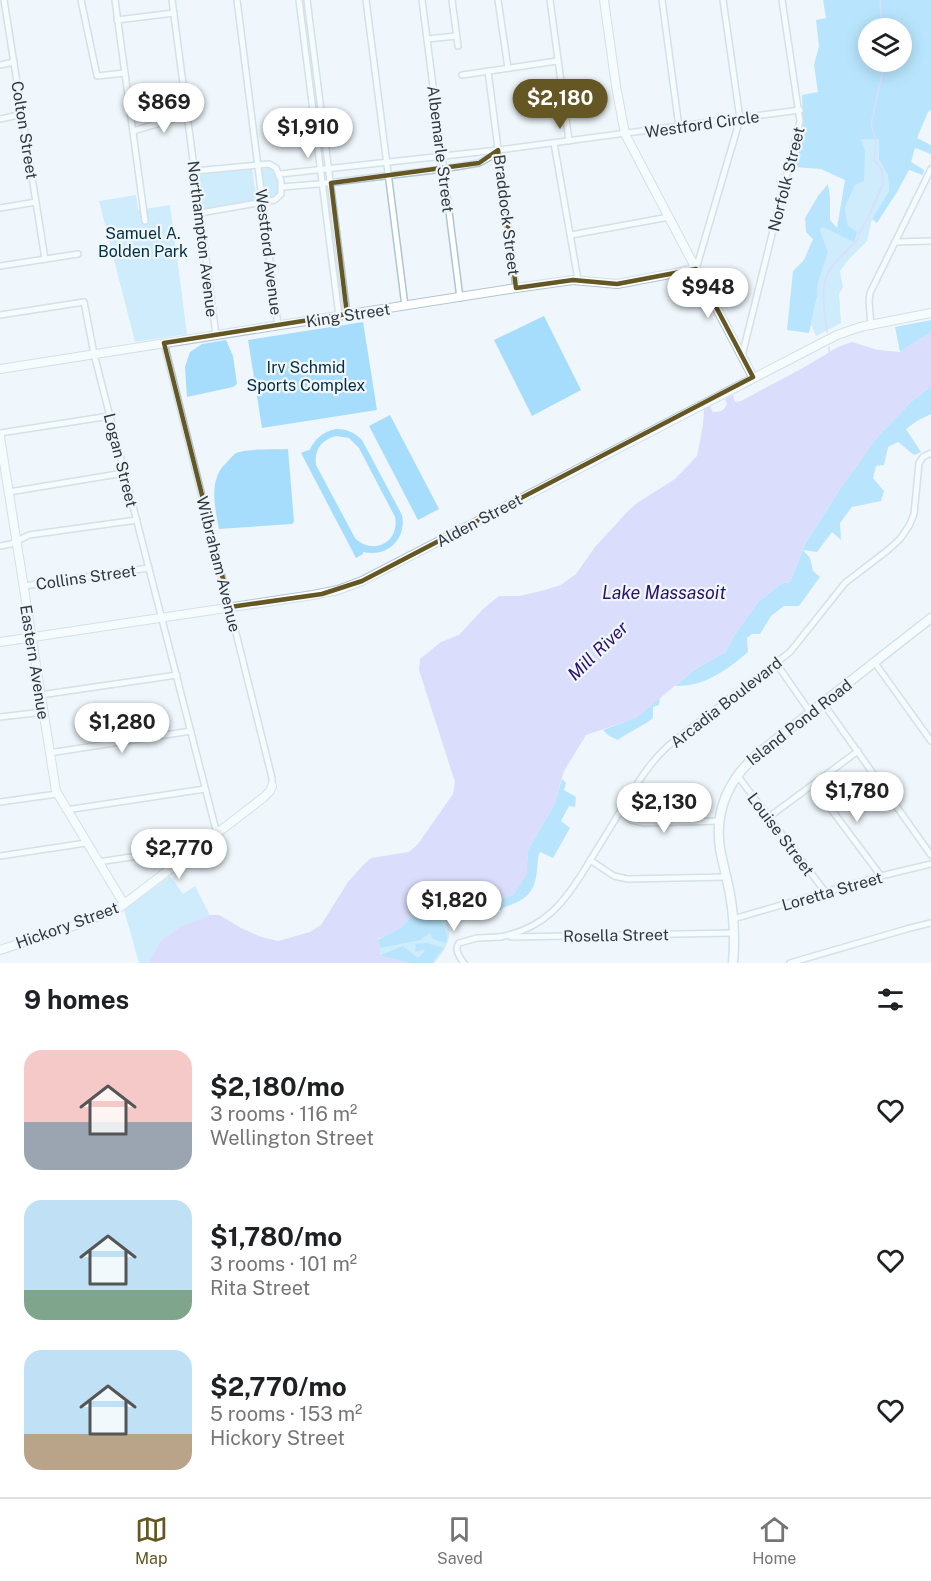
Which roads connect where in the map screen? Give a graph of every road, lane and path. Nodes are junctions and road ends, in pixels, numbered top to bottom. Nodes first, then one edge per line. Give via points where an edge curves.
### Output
1 (4, 0) edge
2 (81, 0) edge
3 (115, 0) edge
4 (172, 0) edge
5 (237, 0) edge
6 (299, 0) edge
7 (308, 0) edge
8 (366, 0) edge
9 (422, 0) edge
10 (452, 0) edge
11 (498, 0) edge
12 (550, 0) edge
13 (604, 0) edge
14 (662, 0) edge
15 (723, 0) edge
16 (782, 0) edge
17 (174, 13) junction
18 (117, 20) junction
19 (456, 36) junction
20 (427, 39) junction
21 (458, 46) dead end
22 (315, 57) junction
23 (306, 58) junction
24 (558, 61) junction
25 (14, 62) junction
26 (0, 65) edge
27 (507, 68) junction
28 (488, 71) junction
29 (125, 73) junction
30 (462, 75) dead end
31 (800, 110) junction
32 (23, 114) junction
33 (188, 115) junction
34 (0, 119) edge
35 (740, 119) junction
36 (679, 127) junction
37 (133, 131) junction
38 (625, 134) junction
39 (568, 141) junction
40 (554, 143) junction
41 (498, 150) junction
42 (442, 156) junction
43 (387, 163) junction
44 (258, 164) junction
45 (329, 169) junction
46 (443, 169) junction
47 (931, 169) edge
48 (321, 170) junction
49 (195, 171) junction
50 (280, 174) junction
51 (389, 175) junction
52 (331, 183) junction
53 (323, 184) junction
54 (282, 187) junction
55 (36, 202) junction
56 (262, 203) junction
57 (0, 208) edge
58 (200, 213) junction
59 (669, 217) junction
60 (145, 221) dead end
61 (570, 235) junction
62 (931, 241) edge
63 (895, 242) junction
64 (338, 244) junction
65 (330, 245) junction
66 (78, 254) dead end
67 (45, 259) junction
68 (0, 266) edge
69 (696, 269) junction
70 (578, 280) junction
71 (516, 288) junction
72 (460, 298) junction
73 (405, 306) junction
74 (931, 313) edge
75 (0, 315) edge
76 (343, 315) junction
77 (278, 326) junction
78 (871, 326) junction
79 (216, 335) junction
80 (164, 343) junction
81 (94, 354) junction
82 (742, 356) junction
83 (0, 369) edge
84 (753, 377) junction
85 (110, 416) junction
86 (0, 435) edge
87 (1, 453) edge
88 (931, 453) edge
89 (124, 473) junction
90 (9, 492) junction
91 (137, 520) junction
92 (16, 541) junction
93 (0, 546) edge
94 (149, 568) junction
95 (23, 586) junction
96 (230, 607) junction
97 (162, 617) junction
98 (931, 618) edge
99 (31, 637) junction
100 (0, 642) edge
101 (776, 663) junction
102 (875, 663) junction
103 (177, 675) junction
104 (40, 695) junction
105 (823, 703) junction
106 (43, 712) junction
107 (810, 712) junction
108 (0, 717) edge
109 (191, 731) junction
110 (931, 741) edge
111 (858, 751) junction
112 (49, 753) junction
113 (736, 775) junction
114 (813, 785) junction
115 (272, 786) joint
116 (205, 789) junction
117 (57, 794) junction
118 (0, 802) edge
119 (66, 810) junction
120 (621, 811) junction
121 (770, 817) junction
122 (720, 821) junction
123 (217, 834) junction
124 (86, 843) junction
125 (200, 847) junction
126 (931, 855) edge
127 (0, 856) edge
128 (590, 860) junction
129 (98, 862) junction
130 (931, 864) edge
131 (881, 876) junction
132 (726, 877) junction
133 (826, 893) junction
134 (124, 904) junction
135 (733, 919) junction
136 (931, 923) edge
137 (734, 933) junction
138 (499, 937) junction
139 (0, 950) edge
140 (464, 963) edge
141 (733, 963) edge
142 (790, 963) edge

1 - 25 street, Colton Street
2 - 29 street via 97,76
3 - 18 street
4 - 17 street, Northampton Avenue
5 - 44 street, Westford Avenue
6 - 23 street
7 - 22 street
8 - 43 street
9 - 20 street, Albemarle Street
10 - 19 street
11 - 27 street
12 - 24 street
13 - 38 street
14 - 36 street
15 - 35 street
16 - 31 street, Norfolk Street
17 - 18 street
17 - 33 street, Northampton Avenue
18 - 29 street
19 - 20 street
19 - 21 street
20 - 42 street, Albemarle Street
22 - 23 street
22 - 45 street
23 - 48 street
24 - 27 street
24 - 39 street
25 - 26 street
25 - 32 street, Colton Street
27 - 28 street
28 - 30 street
28 - 41 street, Braddock Street
29 - 37 street
31 - 35 street, Westford Circle
31 - 82 street, Norfolk Street via 800,124
32 - 34 street
32 - 55 street, Colton Street
33 - 37 street
33 - 49 street, Northampton Avenue
35 - 36 street, Westford Circle
35 - 69 street
36 - 38 street, Westford Circle
37 - 60 street
38 - 39 street, Westford Circle
38 - 59 street
39 - 40 street, Westford Circle
40 - 41 street, Westford Circle
40 - 61 street
41 - 42 street, Westford Circle
41 - 46 street, Westford Circle via 479,163
41 - 71 street, Braddock Street
42 - 43 street, Westford Circle
42 - 46 street, Albemarle Street
43 - 45 street, Westford Circle
43 - 51 street
44 - 49 street
44 - 50 street via 273,165
44 - 56 street, Westford Avenue
45 - 48 street, Westford Circle
45 - 52 street
46 - 51 street, Westford Circle
46 - 72 street, Albemarle Street
47 - 63 street
48 - 50 street, Westford Circle
48 - 53 street
49 - 58 street, Northampton Avenue
50 - 54 street
51 - 52 street, Westford Circle
51 - 73 street
52 - 53 street, Westford Circle
52 - 64 street
53 - 54 street, Westford Circle
53 - 65 street
54 - 56 street via 278,198
55 - 57 street
55 - 67 street, Colton Street
56 - 58 street
56 - 77 street, Westford Avenue
58 - 79 street, Northampton Avenue
59 - 61 street
59 - 69 street
61 - 70 street
62 - 63 street
63 - 78 street via 870,293
64 - 65 street
64 - 76 street
65 - 76 street
66 - 67 street
67 - 68 street
69 - 70 street, King Street via 617,284
69 - 82 street
70 - 71 street, King Street
71 - 72 street, King Street
72 - 73 street, King Street
73 - 76 street, King Street
74 - 78 street, Alden Street
75 - 81 street, Logan Street via 84,302
76 - 77 street, King Street
77 - 79 street, King Street
78 - 84 street, Alden Street via 840,333
79 - 80 street, King Street
80 - 81 street, King Street
80 - 96 street, Wilbraham Avenue
81 - 83 street, King Street
81 - 85 street, Logan Street
82 - 84 street
84 - 96 street, Alden Street via 362,581 322,594
85 - 86 street
85 - 89 street, Logan Street
86 - 87 street, Eastern Avenue
87 - 90 street, Eastern Avenue
88 - 101 street, Arcadia Boulevard via 919,463 914,514 905,533 845,583 796,645
89 - 90 street
89 - 91 street, Logan Street
90 - 92 street, Eastern Avenue
91 - 92 street via 29,535
91 - 94 street, Logan Street
92 - 93 street
92 - 95 street, Eastern Avenue
94 - 95 street, Collins Street
94 - 97 street, Logan Street
95 - 99 street, Eastern Avenue
96 - 97 street, Alden Street
96 - 115 street, Wilbraham Avenue
97 - 99 street, Alden Street
97 - 103 street, Logan Street
98 - 102 main road, Island Pond Road
99 - 100 street, Alden Street
99 - 104 street, Eastern Avenue
101 - 107 street
101 - 120 street, Arcadia Boulevard via 661,753
102 - 105 main road, Island Pond Road
102 - 110 street
103 - 104 street
103 - 109 street, Logan Street
104 - 106 street, Eastern Avenue
105 - 107 main road, Island Pond Road
105 - 111 street
106 - 108 street
106 - 112 street, Eastern Avenue
107 - 113 main road, Island Pond Road
109 - 112 street
109 - 116 street, Logan Street
111 - 114 street
111 - 126 street
112 - 117 street, Eastern Avenue
113 - 121 street, Louise Street
113 - 122 main road, Island Pond Road via 725,796
114 - 121 street
114 - 131 street
115 - 123 street, Hickory Street via 267,795
116 - 119 street
116 - 123 street, Logan Street
117 - 118 street
117 - 119 street, Eastern Avenue
119 - 124 street, Eastern Avenue
120 - 122 street via 631,820 644,823
120 - 128 street, Arcadia Boulevard
121 - 133 street, Louise Street
122 - 132 main road, Island Pond Road
123 - 125 street, Hickory Street
124 - 127 street
124 - 129 street, Eastern Avenue
125 - 129 street
125 - 134 street, Hickory Street
128 - 132 street via 614,876 628,879
128 - 138 street, Arcadia Boulevard via 569,894 549,915 524,930
129 - 134 street, Eastern Avenue
130 - 131 street, Loretta Street
131 - 133 street, Loretta Street
132 - 135 main road, Island Pond Road
133 - 135 street, Loretta Street
134 - 139 street, Hickory Street via 79,924
135 - 137 main road, Island Pond Road
136 - 142 street
137 - 138 street, Rosella Street
137 - 141 main road, Island Pond Road
138 - 140 street via 459,943 457,951

